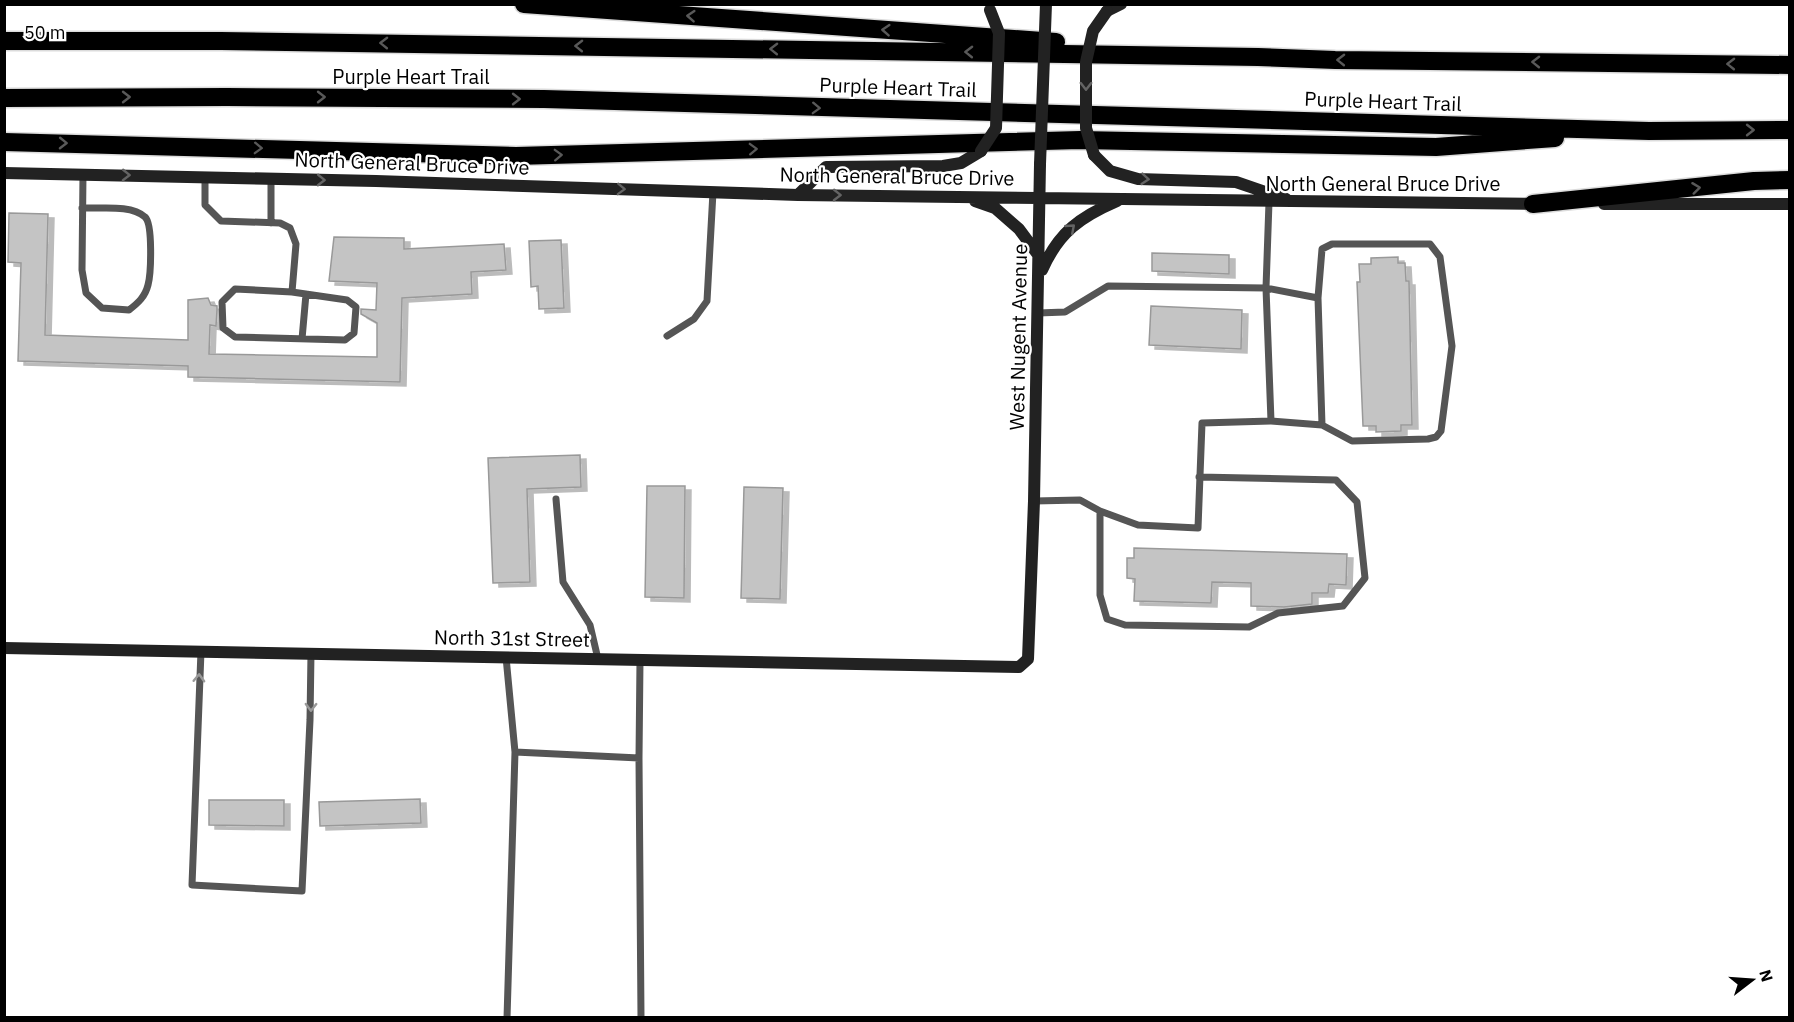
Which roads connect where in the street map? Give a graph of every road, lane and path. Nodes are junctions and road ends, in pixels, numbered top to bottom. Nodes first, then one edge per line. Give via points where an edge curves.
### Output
1 (524, 4) edge
2 (1046, 4) edge
3 (1121, 4) edge
4 (987, 7) edge
5 (4, 41) edge
6 (1258, 57) junction
7 (1790, 65) edge
8 (4, 98) edge
9 (1790, 130) edge
10 (1649, 131) junction
11 (4, 142) edge
12 (4, 173) edge
13 (82, 174) junction
14 (205, 177) junction
15 (271, 178) junction
16 (1790, 180) edge
17 (712, 192) junction
18 (798, 195) junction
19 (962, 197) junction
20 (1040, 198) junction
21 (1122, 199) junction
22 (1269, 202) junction
23 (1296, 202) junction
24 (1533, 204) junction
25 (1790, 204) edge
26 (82, 208) junction
27 (272, 223) junction
28 (1039, 256) junction
29 (1039, 276) junction
30 (1266, 288) junction
31 (292, 292) junction
32 (306, 294) junction
33 (1318, 298) junction
34 (1038, 314) junction
35 (667, 336) dead end
36 (302, 339) junction
37 (1271, 421) junction
38 (1322, 424) junction
39 (1199, 477) junction
40 (556, 499) dead end
41 (1034, 501) junction
42 (1100, 511) junction
43 (4, 648) edge
44 (201, 651) junction
45 (311, 653) junction
46 (506, 657) junction
47 (598, 659) junction
48 (640, 660) junction
49 (1020, 667) joint
50 (515, 752) junction
51 (639, 758) junction
52 (507, 1017) edge
53 (641, 1017) edge

6 -> 1 highway
2 - 20 main road, West Nugent Avenue, bridge
3 -> 23 main road, bridge via 1107,11 1094,31 1086,62 1086,128 1094,155 1110,171 1138,179 1236,182
4 - 18 main road, bridge via 999,33 996,128 981,152 961,163 943,166 826,167
6 -> 5 highway, Purple Heart Trail
7 -> 6 highway, Purple Heart Trail
8 -> 10 highway, Purple Heart Trail via 544,99
10 -> 9 highway, Purple Heart Trail
11 -> 10 highway via 516,156 1080,140 1436,147
12 - 13 main road, North General Bruce Drive
13 -> 14 main road, North General Bruce Drive
13 - 26 lane
14 - 15 main road, North General Bruce Drive
14 - 27 lane via 205,206 221,221
15 -> 17 main road, North General Bruce Drive
15 - 27 lane
24 -> 16 highway
17 - 18 main road, North General Bruce Drive
17 - 35 lane via 706,301 694,319
18 -> 19 main road, North General Bruce Drive
19 - 20 main road, North General Bruce Drive
19 - 28 main road via 995,208 1019,229
20 - 21 main road, North General Bruce Drive
20 - 28 main road, West Nugent Avenue
21 - 22 main road, North General Bruce Drive
29 -> 21 main road via 1051,249 1069,227
22 - 23 main road, North General Bruce Drive
22 - 30 lane
23 - 24 main road, North General Bruce Drive
24 - 25 main road, North General Bruce Drive
26 - 26 lane via 86,293 102,308 129,310 141,300 148,284 150,227 146,218 131,210
27 - 31 lane via 291,228 296,244
28 - 29 main road, West Nugent Avenue
29 - 34 main road, West Nugent Avenue
30 - 33 lane
30 - 34 lane via 1108,286 1065,312
30 - 37 lane
31 - 32 lane
31 - 36 lane via 235,289 222,302 223,328 235,337
32 - 36 lane
32 - 36 lane via 347,300 356,308 354,333 345,340
33 - 38 lane
33 - 38 lane via 1322,249 1332,244 1430,244 1440,257 1452,345 1441,431 1436,437 1352,441
34 - 41 main road, West Nugent Avenue
37 - 38 lane
37 - 39 lane via 1202,423
39 - 42 lane via 1198,528 1138,525
39 - 42 lane via 1336,480 1357,502 1365,578 1343,606 1278,613 1249,627 1125,624 1107,620 1100,595
40 - 47 lane via 563,582 590,625
41 - 42 lane via 1080,500
41 - 49 main road, West Nugent Avenue via 1028,659
43 - 44 main road, North 31st Street
44 - 45 main road, North 31st Street
45 -> 44 lane via 302,891 192,885
45 - 46 main road, North 31st Street
46 - 47 main road, North 31st Street
46 - 50 lane
47 - 48 main road, North 31st Street
48 - 49 main road, North 31st Street
48 - 51 lane
50 - 51 lane
50 - 52 lane
51 - 53 lane

